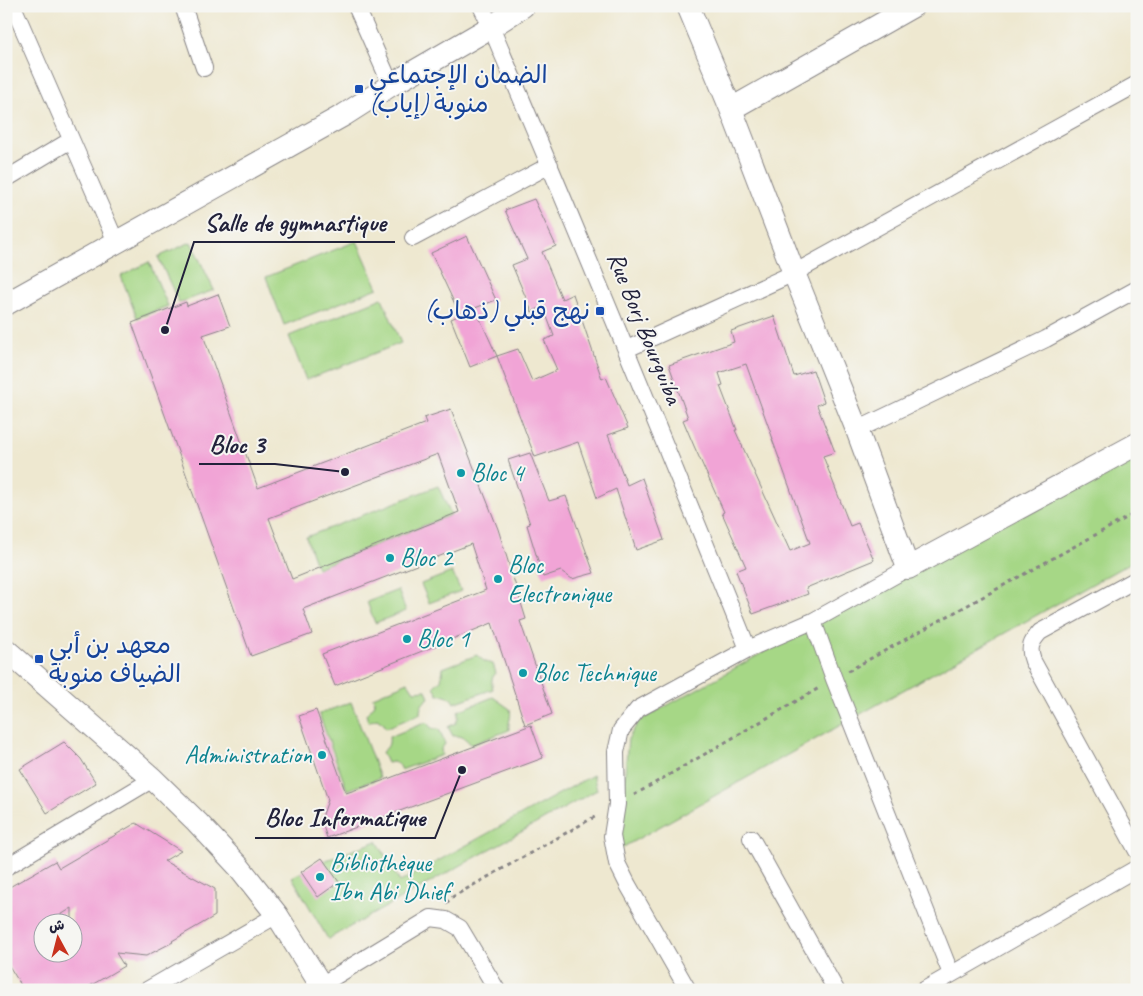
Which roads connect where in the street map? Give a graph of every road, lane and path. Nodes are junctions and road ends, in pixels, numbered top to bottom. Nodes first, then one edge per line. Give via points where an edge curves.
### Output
1 (13, 6) edge
2 (183, 6) edge
3 (356, 6) edge
4 (481, 6) edge
5 (523, 6) edge
6 (688, 6) edge
7 (913, 6) edge
8 (491, 27) junction
9 (204, 68) dead end
10 (1137, 84) edge
11 (391, 85) junction
12 (731, 109) junction
13 (71, 140) junction
14 (550, 165) junction
15 (6, 179) edge
16 (413, 238) dead end
17 (116, 242) junction
18 (794, 273) junction
19 (1137, 290) edge
20 (6, 304) edge
21 (627, 349) junction
22 (857, 430) junction
23 (1137, 444) edge
24 (1137, 512) edge
25 (908, 568) junction
26 (1137, 579) edge
27 (813, 621) junction
28 (748, 649) junction
29 (6, 650) edge
30 (834, 679) junction
31 (153, 780) junction
32 (617, 804) junction
33 (751, 838) dead end
34 (1137, 851) edge
35 (6, 867) edge
36 (1137, 868) edge
37 (277, 915) junction
38 (431, 918) junction
39 (951, 974) junction
40 (323, 987) edge
41 (147, 990) edge
42 (497, 990) edge
43 (688, 990) edge
44 (836, 990) edge
45 (924, 990) edge

1 - 13 street
2 - 9 street
3 - 11 street
4 - 8 street, Rue Borj Bourguiba
5 - 8 street
6 - 12 street
7 - 12 street
8 - 11 street
8 - 14 street, Rue Borj Bourguiba
10 - 18 street
11 - 17 street via 344,115
12 - 18 street
13 - 15 street
13 - 17 street
14 - 16 street
14 - 21 street, Rue Borj Bourguiba
17 - 20 street
18 - 21 street
18 - 22 street
19 - 22 street via 1046,339
21 - 28 street, Rue Borj Bourguiba
22 - 25 street
23 - 25 street
24 - 30 path
25 - 27 street
26 - 34 street via 1040,632 1030,646 1030,653
27 - 28 street
27 - 30 street
28 - 32 street via 638,709 621,730 616,752
29 - 31 street
30 - 32 path
30 - 39 street
31 - 35 street
31 - 37 street via 239,867
32 - 38 path via 454,896
32 - 43 street via 612,836 618,863
33 - 44 street
36 - 39 street
37 - 40 street
37 - 41 street
38 - 40 street
38 - 42 street via 446,920 460,928
39 - 45 street

